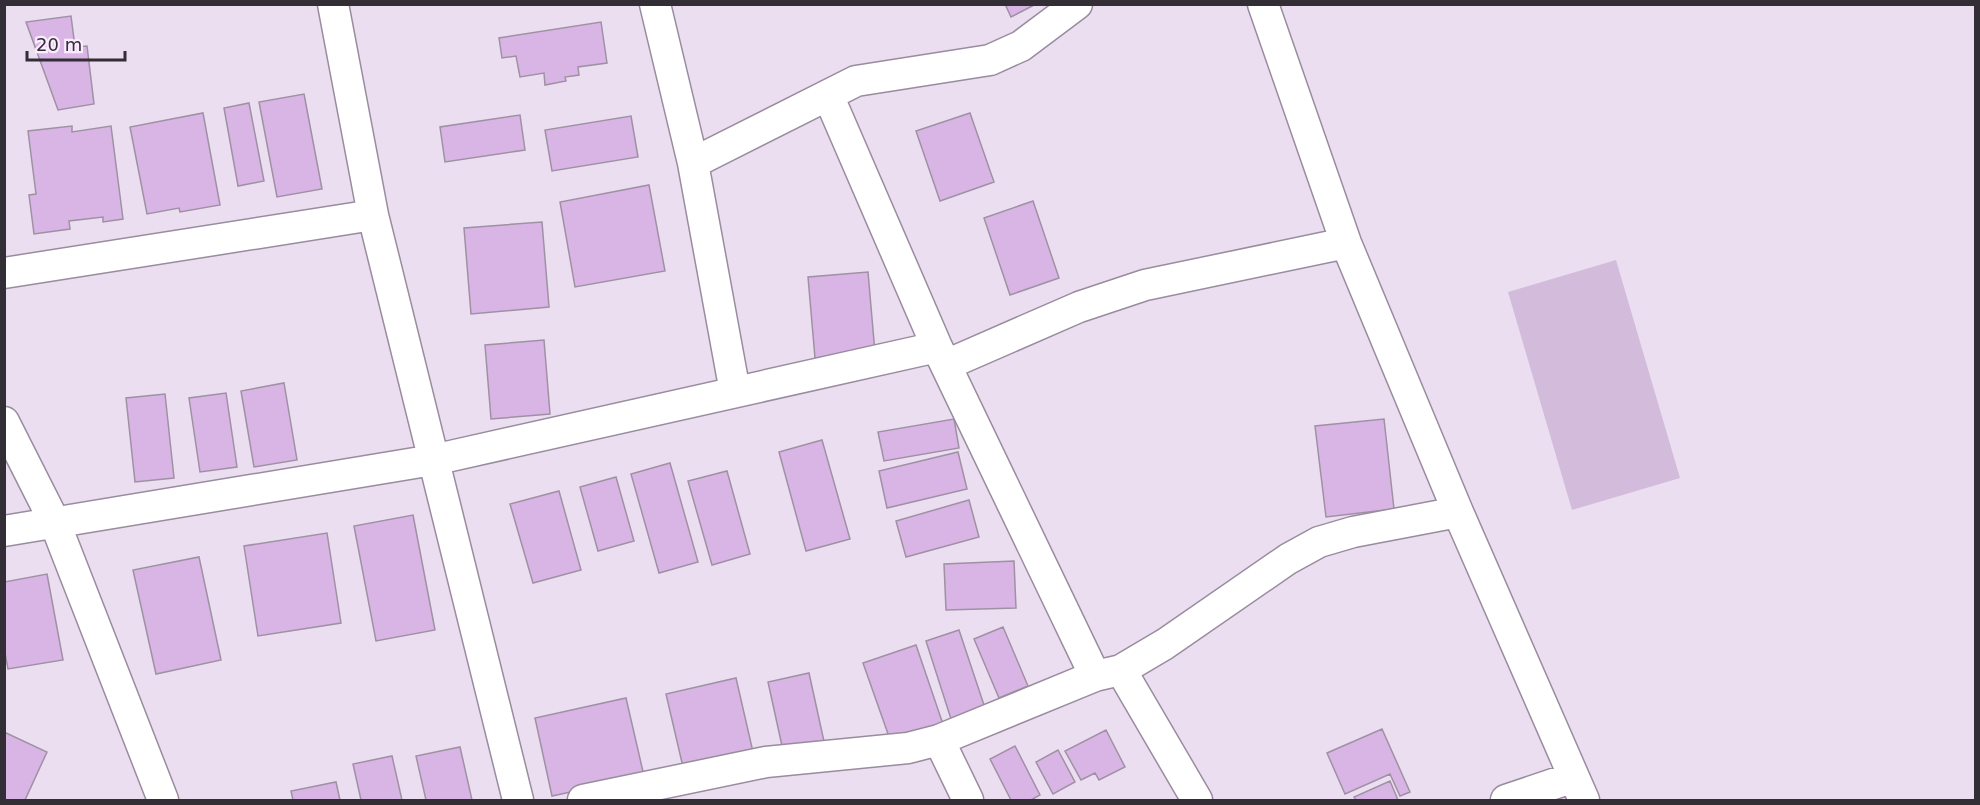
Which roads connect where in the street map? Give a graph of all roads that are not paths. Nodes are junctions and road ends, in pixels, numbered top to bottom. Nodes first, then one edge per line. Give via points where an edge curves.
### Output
1 (333, 4) edge
2 (655, 4) edge
3 (1077, 4) edge
4 (1263, 4) edge
5 (828, 95) junction
6 (693, 163) junction
7 (373, 215) junction
8 (1346, 243) junction
9 (4, 273) edge
10 (942, 356) junction
11 (735, 392) junction
12 (4, 422) edge
13 (433, 460) junction
14 (1458, 512) junction
15 (55, 523) junction
16 (4, 531) edge
17 (1108, 673) junction
18 (939, 740) junction
19 (1579, 789) edge
20 (163, 801) edge
21 (518, 801) edge
22 (583, 801) edge
23 (968, 801) edge
24 (1197, 801) edge
25 (1506, 801) edge

1 - 7 street
2 - 6 street
3 - 5 street via 1021,46 990,60 856,81
4 - 8 street
5 - 6 street
5 - 10 street
6 - 11 street
7 - 9 street
7 - 13 street
8 - 10 street via 1146,285
8 - 14 street
10 - 11 street
10 - 17 street
11 - 13 street
12 - 15 street
13 - 15 street
13 - 21 street
14 - 17 street via 1319,542 1165,644
14 - 19 street
15 - 16 street
15 - 20 street
17 - 18 street
17 - 24 street
18 - 22 street via 908,748 766,762
18 - 23 street
19 - 25 street

